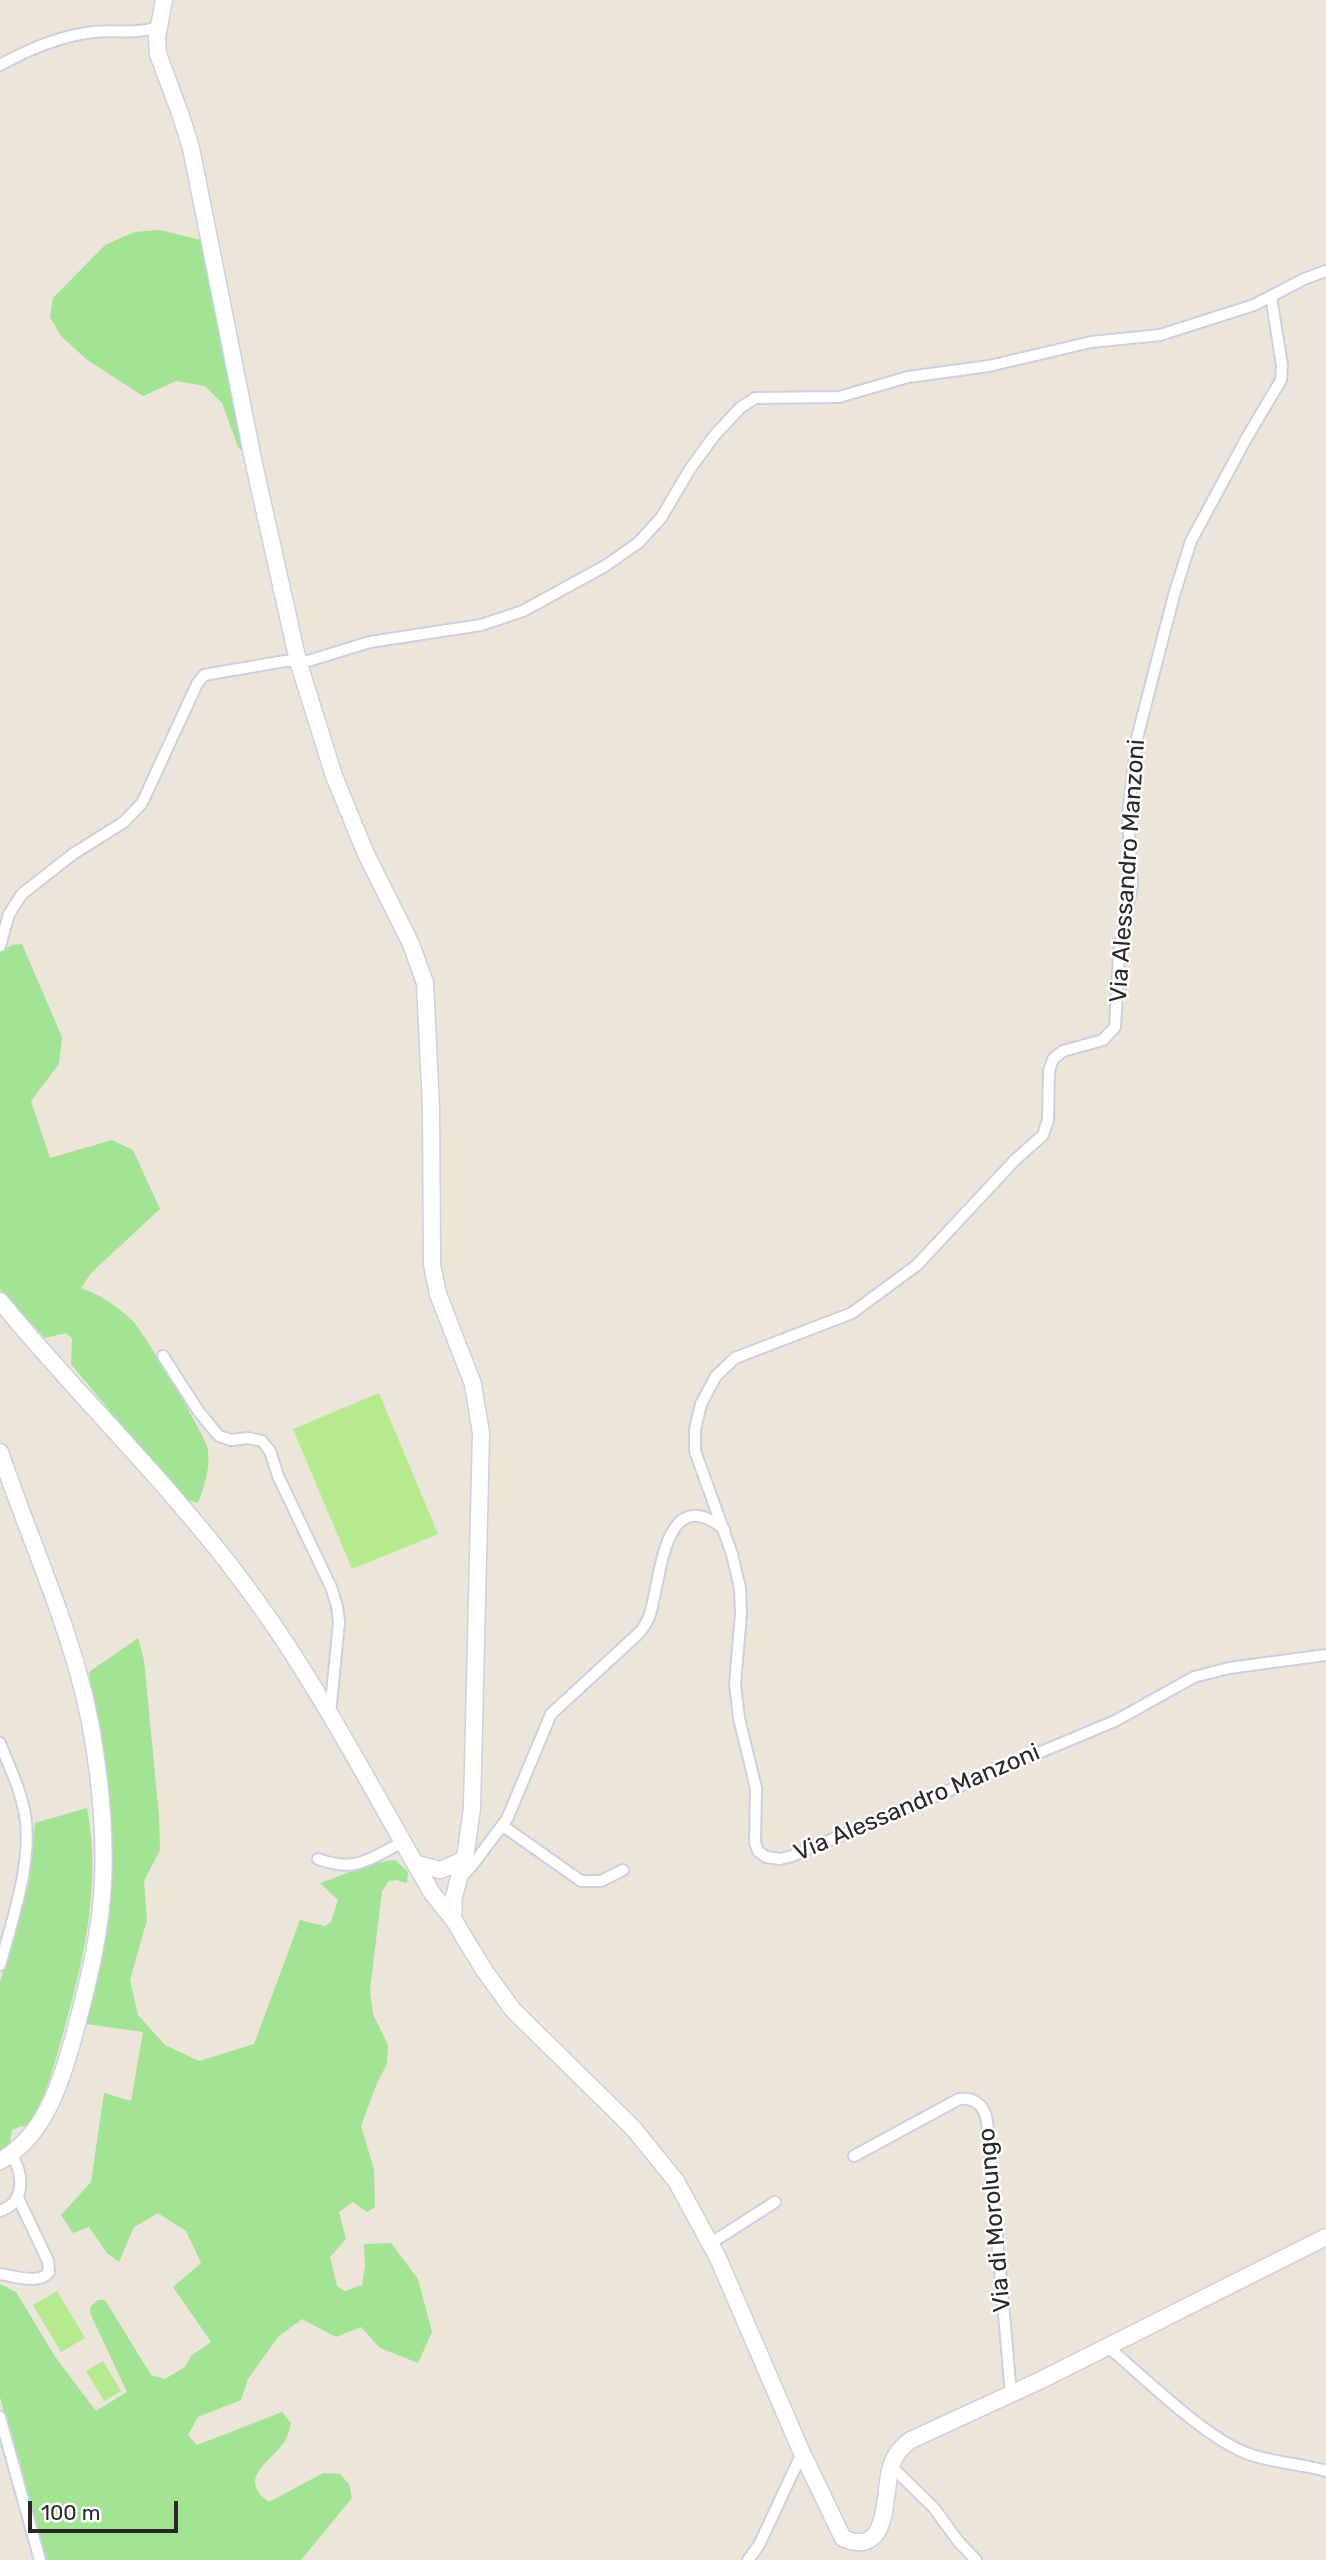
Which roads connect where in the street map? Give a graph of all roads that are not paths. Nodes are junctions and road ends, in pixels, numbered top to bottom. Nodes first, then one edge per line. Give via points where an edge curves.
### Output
1 (164, 0) edge
2 (159, 27) junction
3 (0, 65) edge
4 (1326, 271) edge
5 (1271, 297) junction
6 (298, 662) junction
7 (0, 946) edge
8 (0, 1301) edge
9 (163, 1356) dead end
10 (0, 1452) edge
11 (724, 1529) junction
12 (1326, 1655) edge
13 (329, 1716) junction
14 (0, 1743) edge
15 (503, 1826) junction
16 (403, 1842) junction
17 (318, 1859) dead end
18 (464, 1860) junction
19 (417, 1864) junction
20 (623, 1870) dead end
21 (427, 1884) junction
22 (457, 1885) junction
23 (453, 1919) junction
24 (0, 1965) edge
25 (854, 2156) dead end
26 (6, 2157) edge
27 (18, 2198) junction
28 (775, 2202) dead end
29 (0, 2211) edge
30 (1326, 2237) edge
31 (711, 2243) junction
32 (0, 2274) edge
33 (1108, 2347) junction
34 (1011, 2394) junction
35 (0, 2417) edge
36 (802, 2453) junction
37 (891, 2466) junction
38 (1326, 2471) edge
39 (40, 2560) edge
40 (748, 2560) edge
41 (976, 2560) edge

1 - 2 street
2 - 3 street via 70,36
2 - 6 street via 160,63 191,148
4 - 5 street
5 - 6 street via 1160,335 1083,343 989,366 914,375 839,397 755,398 732,416 700,454 650,531 611,562 502,620 370,642
5 - 11 street, Via Alessandro Manzoni via 1281,380 1191,541 1137,738 1128,815 1132,885 1119,953 1115,1027 1103,1040 1063,1051 1053,1059 1043,1135 917,1265 852,1313 741,1355 719,1372 705,1395 694,1443
6 - 7 street via 216,672 200,679 142,803 124,822 64,860 22,894 11,911
6 - 18 street via 331,769 415,954 425,988 432,1265 438,1294 475,1390 481,1433 472,1808
8 - 13 street via 231,1566
9 - 13 street via 219,1436 262,1441 270,1451 337,1606
10 - 26 street via 79,1673 98,1784 104,1858 92,1960 57,2090 32,2134
11 - 12 street, Via Alessandro Manzoni via 741,1598 735,1684 756,1788 755,1843 761,1854 775,1859 792,1856 1115,1721 1194,1677
11 - 15 street via 698,1517 674,1526 646,1623 549,1717
13 - 16 street
14 - 24 street via 22,1801 27,1831 24,1868
15 - 20 street via 581,1881 601,1881
15 - 22 street
16 - 17 street via 353,1865
16 - 19 street
18 - 19 street via 440,1870
18 - 22 street
19 - 21 street
19 - 22 street via 430,1876
21 - 22 street via 441,1893
21 - 23 street
22 - 23 street
23 - 31 street via 513,2010 653,2150
25 - 34 street, Via di Morolungo via 959,2099 975,2100 983,2108
26 - 27 street via 20,2173
27 - 29 street
27 - 32 street via 49,2272 39,2279
28 - 31 street
30 - 33 street
31 - 36 street
33 - 34 street
33 - 38 street via 1235,2448
34 - 37 street via 911,2440
35 - 39 street
36 - 37 street via 839,2532 853,2543 869,2541 881,2529
36 - 40 street
37 - 41 street via 934,2508

